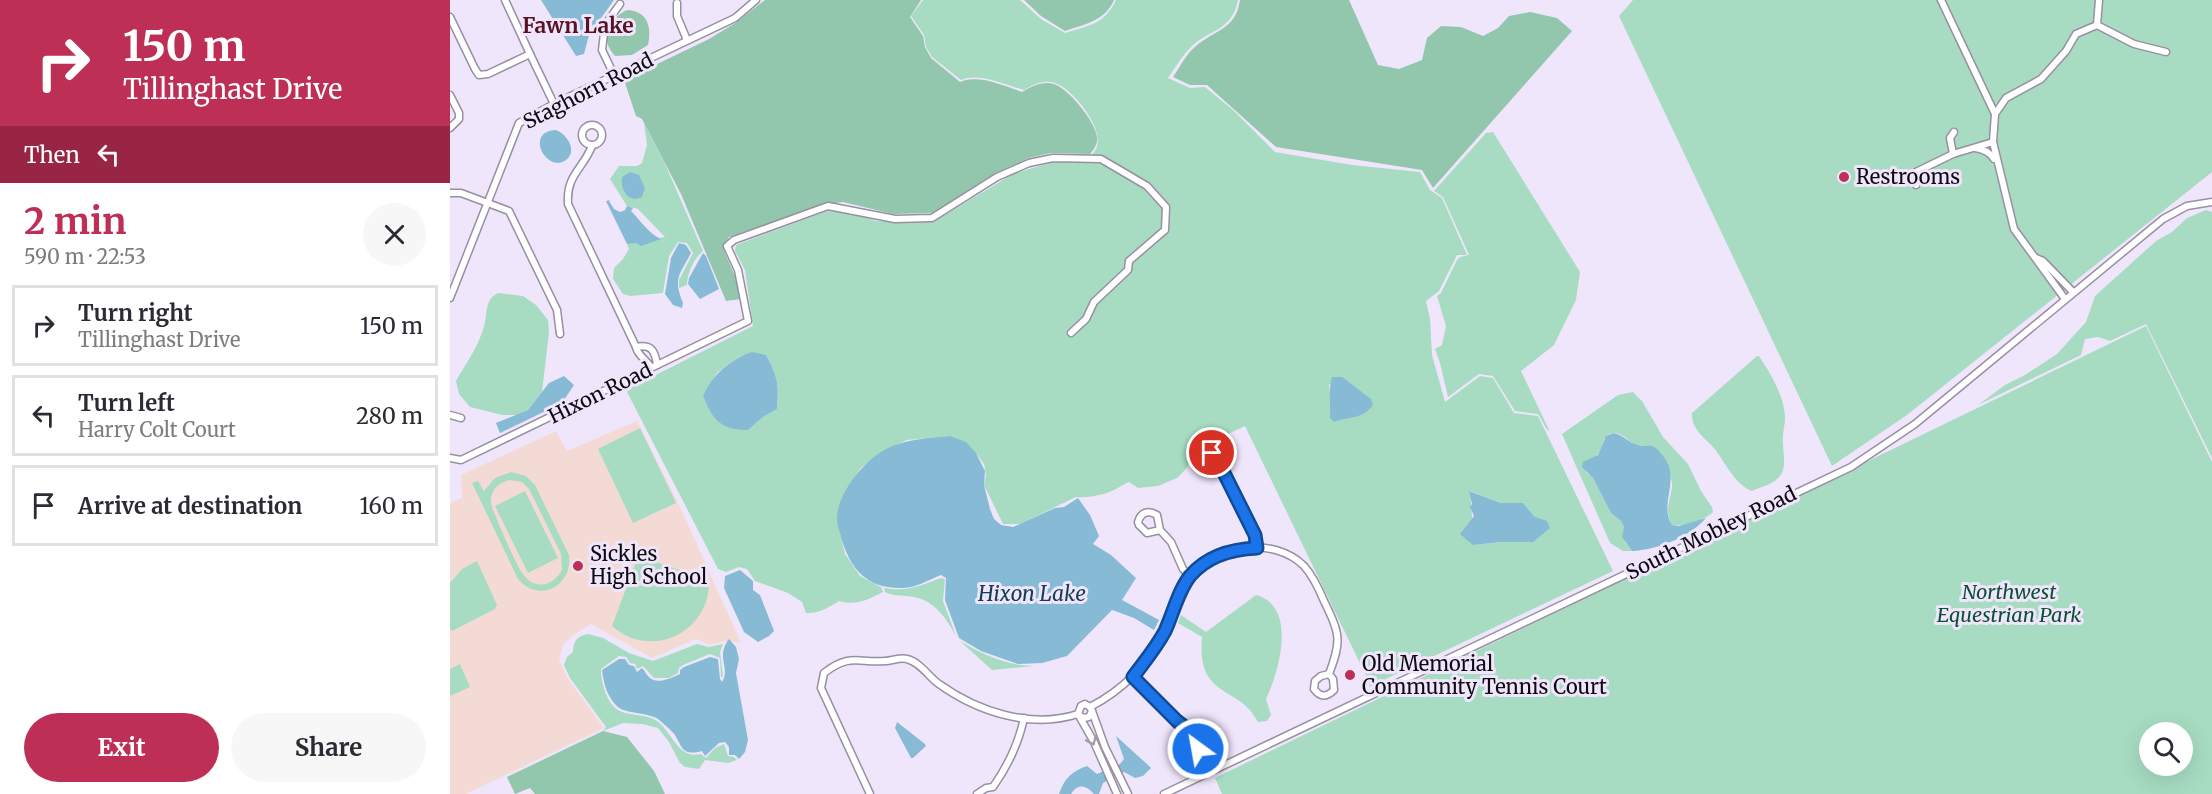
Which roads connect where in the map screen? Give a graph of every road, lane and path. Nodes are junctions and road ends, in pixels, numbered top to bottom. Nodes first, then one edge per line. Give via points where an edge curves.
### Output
1 (504, 0) edge
2 (756, 0) edge
3 (1941, 0) edge
4 (2099, 0) edge
5 (677, 3) dead end
6 (620, 4) dead end
7 (450, 17) edge
8 (2097, 25) junction
9 (687, 40) junction
10 (2166, 52) dead end
11 (530, 54) junction
12 (614, 75) junction
13 (450, 95) edge
14 (554, 104) junction
15 (1995, 114) junction
16 (450, 128) edge
17 (1954, 132) dead end
18 (1993, 142) junction
19 (592, 146) dead end
20 (1975, 148) junction
21 (1953, 154) junction
22 (1997, 166) junction
23 (1916, 185) dead end
24 (450, 193) edge
25 (487, 201) junction
26 (2212, 202) edge
27 (2035, 257) junction
28 (2073, 292) junction
29 (450, 298) edge
30 (2065, 299) junction
31 (1071, 333) dead end
32 (560, 334) dead end
33 (636, 347) junction
34 (654, 366) junction
35 (450, 415) edge
36 (461, 418) dead end
37 (450, 458) edge
38 (1220, 465) dead end
39 (1160, 530) dead end
40 (1257, 548) junction
41 (1190, 576) junction
42 (1329, 674) dead end
43 (1133, 677) junction
44 (1091, 709) junction
45 (1079, 715) junction
46 (1024, 718) junction
47 (1194, 734) dead end
48 (1118, 775) junction
49 (1109, 779) junction
50 (994, 791) edge
51 (870, 794) edge
52 (977, 794) edge
53 (1116, 794) edge
54 (1128, 794) edge
55 (1164, 794) edge

1 - 11 street
2 - 9 street, Staghorn Road via 735,18
3 - 15 street
4 - 8 street
5 - 9 street via 677,16
6 - 12 street via 605,25 602,50
7 - 11 street via 479,75
8 - 10 street via 2134,44
8 - 15 street via 2076,34 2041,79 2006,98
9 - 12 street, Staghorn Road
11 - 14 street
12 - 14 street, Staghorn Road
13 - 16 street via 459,112 459,119
14 - 25 street, Staghorn Road via 519,123
15 - 18 street
17 - 21 street via 1950,138
18 - 20 street
18 - 22 street
19 - 33 street via 570,181 568,204
20 - 21 street
20 - 22 street via 1992,155
21 - 23 street via 1916,172
22 - 27 street via 2014,229
24 - 25 street
25 - 29 street, Staghorn Road
25 - 32 street via 509,211 557,310
26 - 28 street, South Mobley Road via 2173,213
27 - 28 street
27 - 30 street
28 - 30 street, South Mobley Road
30 - 55 street, South Mobley Road via 1915,424 1851,467
31 - 34 street, Hixon Road via 1086,319 1094,302 1128,270 1129,261 1165,230 1166,207 1147,186 1101,159 1029,163 998,177 932,218 895,219 828,206 734,240 727,246 738,270 748,321
33 - 34 street via 639,355
33 - 34 street via 652,348 656,354
34 - 37 street, Hixon Road via 461,460
35 - 36 street
38 - 40 street via 1255,535
39 - 41 street
40 - 41 street via 1214,557
40 - 42 street via 1268,547 1287,554 1314,580 1337,627 1337,654
41 - 43 street via 1153,652
43 - 44 street
43 - 47 street
44 - 45 street via 1087,718
44 - 45 street via 1085,704
44 - 48 street
45 - 46 street
45 -> 49 street
46 - 50 street via 1018,742
46 - 51 street via 967,701 906,658 887,662 851,659 830,669 824,674 821,688
48 - 49 street
48 - 54 street
49 - 53 street
50 - 52 street via 986,788

